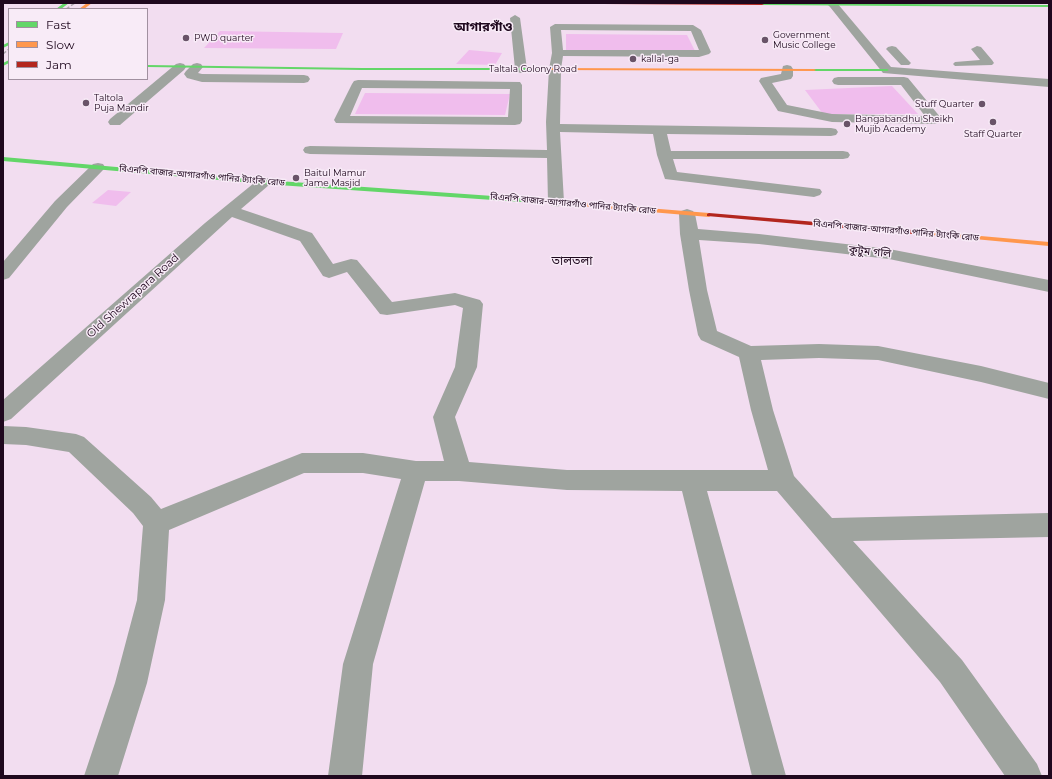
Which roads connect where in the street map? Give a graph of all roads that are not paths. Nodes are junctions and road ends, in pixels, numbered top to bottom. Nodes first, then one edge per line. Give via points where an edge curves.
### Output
1 (604, 3) edge
2 (757, 4) edge
3 (778, 4) edge
4 (833, 5) junction
5 (1049, 6) edge
6 (515, 18) dead end
7 (892, 49) dead end
8 (976, 49) dead end
9 (558, 53) junction
10 (905, 63) junction
11 (148, 66) edge
12 (884, 66) junction
13 (180, 67) junction
14 (197, 67) junction
15 (442, 69) junction
16 (521, 69) junction
17 (555, 69) junction
18 (787, 69) junction
19 (304, 79) dead end
20 (838, 81) dead end
21 (1049, 83) edge
22 (439, 84) junction
23 (115, 122) dead end
24 (554, 128) junction
25 (659, 130) junction
26 (831, 132) dead end
27 (310, 150) dead end
28 (555, 154) junction
29 (664, 155) junction
30 (843, 155) dead end
31 (3, 158) edge
32 (98, 167) junction
33 (264, 182) junction
34 (814, 192) dead end
35 (556, 202) junction
36 (230, 211) junction
37 (686, 214) junction
38 (690, 234) junction
39 (1049, 244) edge
40 (3, 274) edge
41 (1049, 286) edge
42 (749, 353) junction
43 (1049, 391) edge
44 (3, 412) edge
45 (3, 435) edge
46 (416, 471) junction
47 (459, 471) junction
48 (692, 481) junction
49 (783, 481) junction
50 (156, 523) junction
51 (1049, 525) edge
52 (825, 530) junction
53 (101, 776) edge
54 (345, 776) edge
55 (768, 776) edge
56 (1025, 776) edge

1 - 2 street
2 - 3 street
3 - 4 street
4 - 5 street
4 - 12 street
6 - 16 street
7 - 10 street
8 - 10 street via 988,63
9 - 9 street via 555,27 693,28 705,52
9 - 17 street
10 - 12 street
11 - 13 street, Taltala Colony Road
12 - 18 street, Taltala Colony Road
12 - 21 street
13 - 14 street, Taltala Colony Road
13 - 23 street
14 - 15 street, Taltala Colony Road
14 - 19 street via 190,74 202,78
15 - 16 street, Taltala Colony Road
15 - 22 street
16 - 17 street, Taltala Colony Road
17 - 18 street, Taltala Colony Road
17 - 24 street
18 - 20 street via 787,76 765,81 783,108 832,118 934,118 904,82
22 - 22 street via 516,85 515,121 341,120 358,84
24 - 25 street
24 - 28 street
25 - 26 street
25 - 29 street
27 - 28 street
28 - 35 street
29 - 30 street
29 - 34 street via 670,176
31 - 32 street, বিএনপি বাজার-আগারগাঁও পানির ট্যাংকি রোড
32 - 33 street, বিএনপি বাজার-আগারগাঁও পানির ট্যাংকি রোড
32 - 40 street via 61,204
33 - 35 street, বিএনপি বাজার-আগারগাঁও পানির ট্যাংকি রোড
33 - 36 street, Old Shewrapara Road
35 - 37 street, বিএনপি বাজার-আগারগাঁও পানির ট্যাংকি রোড
36 - 44 street, Old Shewrapara Road
36 - 47 street via 306,237 329,272 351,264 387,309 455,299 473,304 466,367 444,417
37 - 38 street
37 - 39 street, বিএনপি বাজার-আগারগাঁও পানির ট্যাংকি রোড
38 - 41 street, কুটুম গলি via 889,254
38 - 42 street via 708,335
42 - 43 street via 878,353 982,374
42 - 49 street via 762,410
45 - 50 street via 76,444 142,504
46 - 47 street
46 - 50 street via 363,463 302,463
46 - 54 street via 358,664
47 - 48 street via 567,480
48 - 49 street
48 - 55 street
49 - 52 street
50 - 53 street via 151,600 131,683
51 - 52 street
52 - 56 street via 951,671

